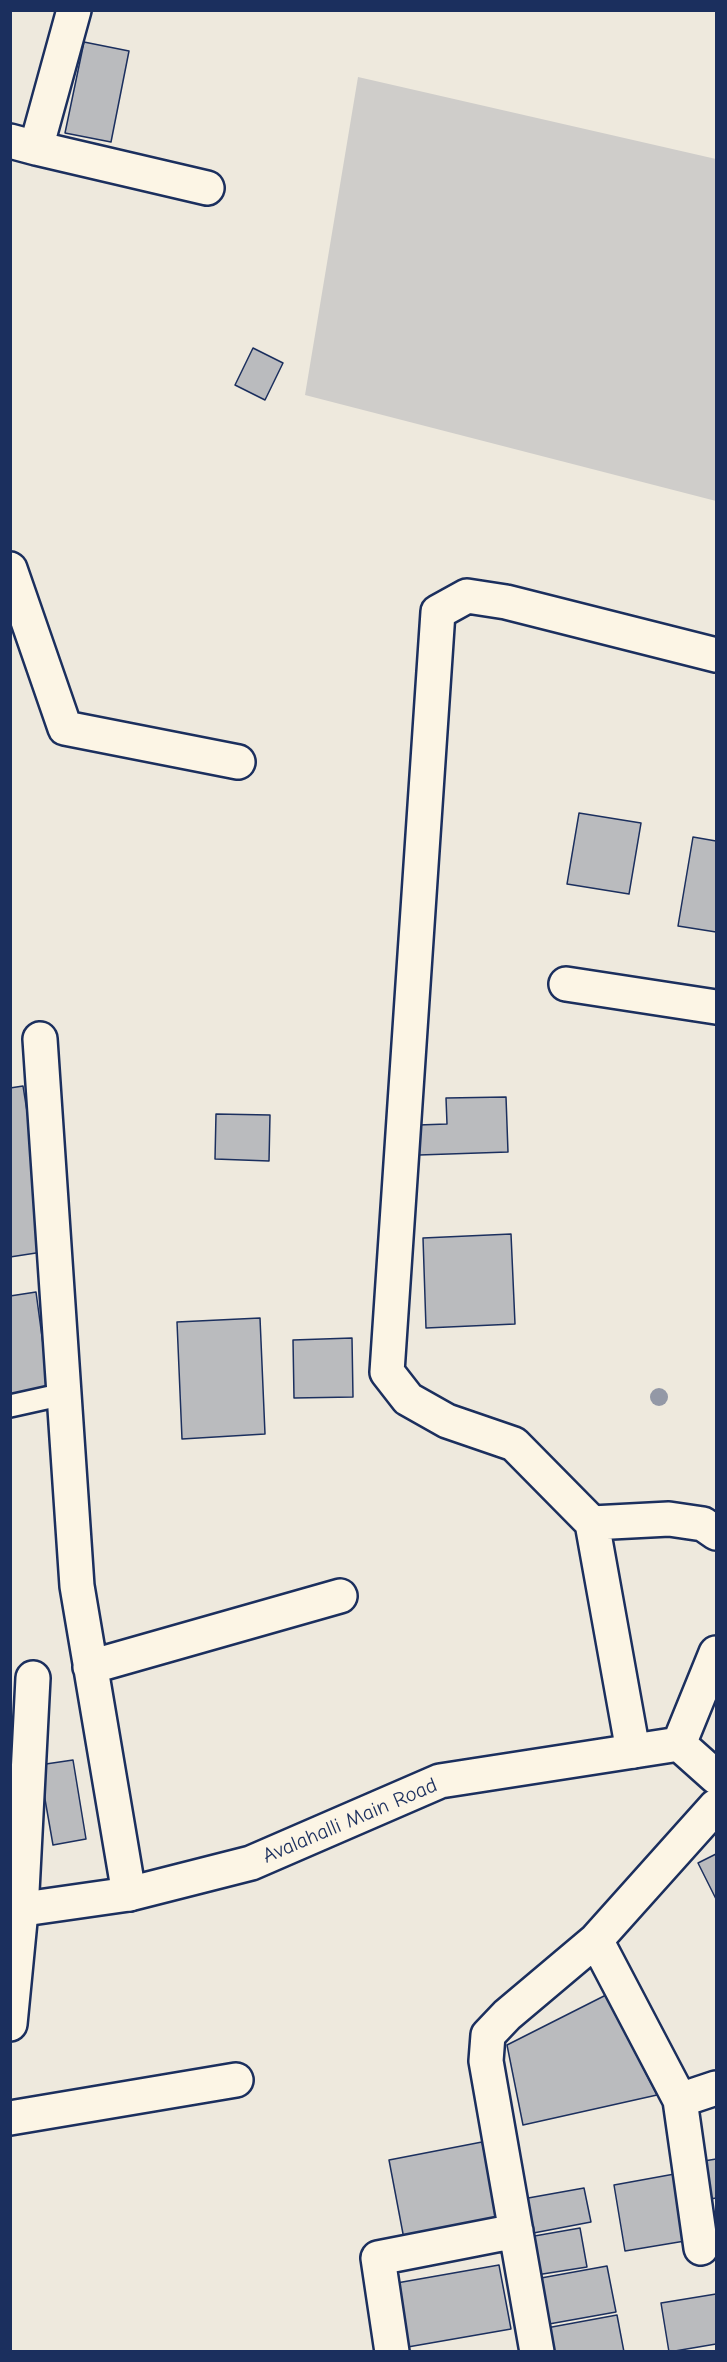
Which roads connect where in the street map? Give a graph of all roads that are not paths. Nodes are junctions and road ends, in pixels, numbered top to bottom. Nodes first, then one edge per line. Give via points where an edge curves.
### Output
1 (74, 10) edge
2 (23, 145) edge
3 (207, 188) dead end
4 (10, 569) edge
5 (717, 655) edge
6 (238, 762) dead end
7 (566, 984) dead end
8 (717, 1007) edge
9 (40, 1039) dead end
10 (64, 1394) junction
11 (10, 1406) edge
12 (592, 1523) junction
13 (717, 1533) edge
14 (340, 1596) dead end
15 (717, 1653) edge
16 (90, 1667) junction
17 (33, 1678) dead end
18 (679, 1744) junction
19 (633, 1751) junction
20 (717, 1777) edge
21 (717, 1806) edge
22 (129, 1894) junction
23 (16, 1911) edge
24 (596, 1940) junction
25 (10, 2024) edge
26 (236, 2080) dead end
27 (717, 2088) edge
28 (680, 2100) junction
29 (10, 2118) edge
30 (516, 2231) junction
31 (701, 2248) dead end
32 (393, 2352) edge
33 (537, 2352) edge

1 - 2 street
2 - 3 street
4 - 6 street via 65,728
5 - 12 street via 476,597 466,596 438,612 387,1372 408,1399 447,1421 514,1444
7 - 8 street
9 - 10 street
10 - 11 lane
10 - 16 street via 77,1586
12 - 13 street via 669,1519 703,1524
12 - 19 street
14 - 16 street
15 - 18 street
16 - 22 street
17 - 23 street
18 - 19 street, Avalahalli Main Road
18 - 20 street
19 - 22 street, Avalahalli Main Road via 440,1781 251,1863
21 - 24 street
22 - 23 street, Avalahalli Main Road
23 - 25 street
24 - 28 street
24 - 30 street via 488,2035 486,2061
26 - 29 street
27 - 28 street
28 - 31 street
30 - 32 street via 378,2258
30 - 33 street

